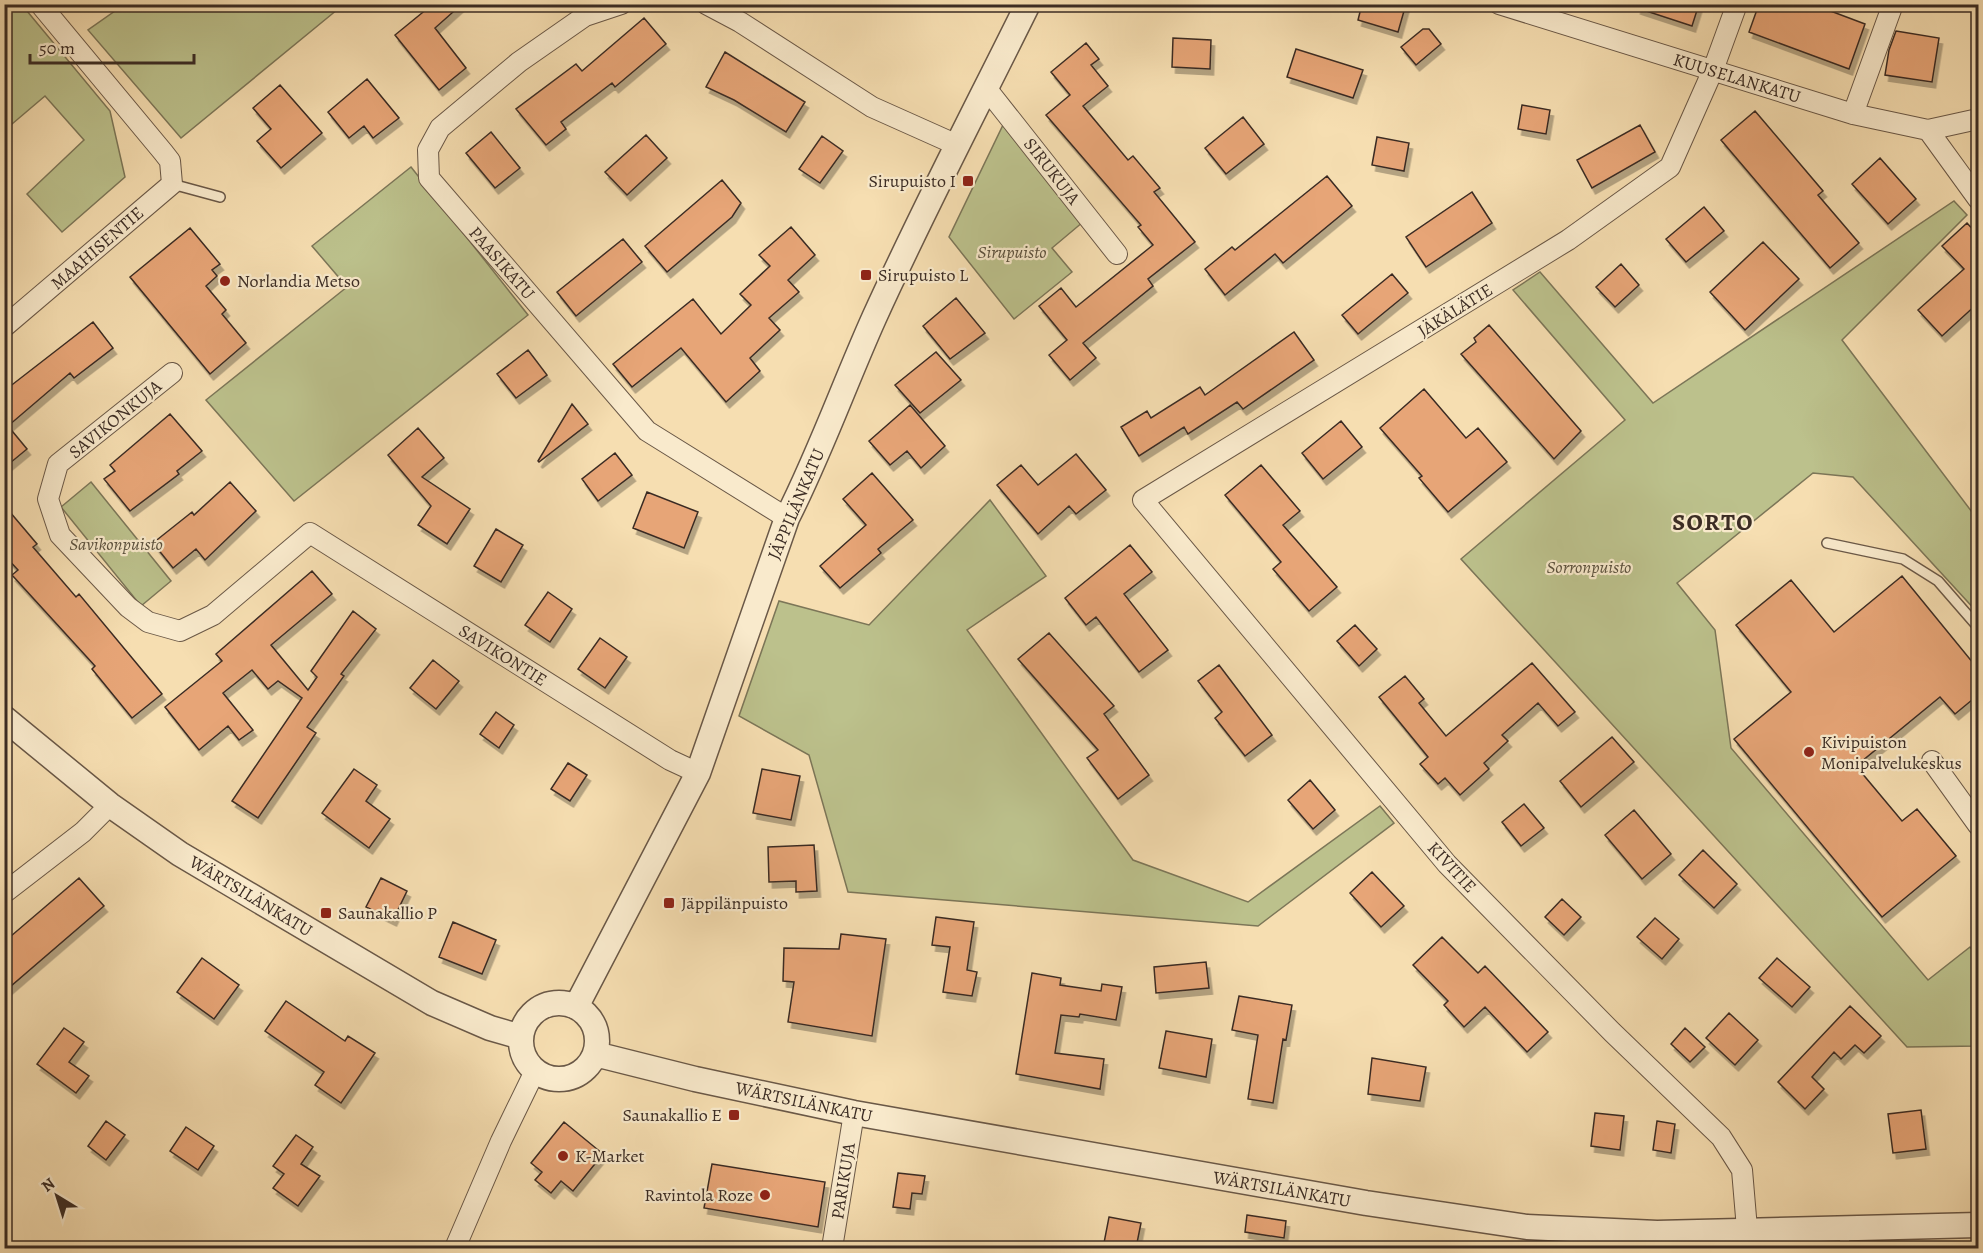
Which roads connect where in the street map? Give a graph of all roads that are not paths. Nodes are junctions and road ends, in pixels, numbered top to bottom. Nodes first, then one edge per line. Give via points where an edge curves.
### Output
1 (40, 4) edge
2 (621, 4) edge
3 (706, 4) edge
4 (1028, 4) edge
5 (1499, 4) edge
6 (1737, 4) edge
7 (1893, 4) edge
8 (1713, 70) junction
9 (986, 88) junction
10 (1853, 114) junction
11 (1978, 119) edge
12 (1928, 129) junction
13 (957, 145) junction
14 (172, 183) junction
15 (220, 198) dead end
16 (1978, 199) edge
17 (1117, 255) dead end
18 (4, 327) edge
19 (172, 374) dead end
20 (1143, 500) joint
21 (787, 518) junction
22 (310, 533) joint
23 (1827, 543) dead end
24 (1978, 627) edge
25 (4, 718) edge
26 (1932, 762) dead end
27 (698, 773) junction
28 (110, 805) junction
29 (1978, 825) edge
30 (4, 892) edge
31 (576, 1007) junction
32 (521, 1037) junction
33 (596, 1054) junction
34 (535, 1071) junction
35 (854, 1113) junction
36 (1978, 1225) edge
37 (1747, 1229) junction
38 (1844, 1237) edge
39 (456, 1248) edge
40 (832, 1248) edge

1 - 14 street via 170,161
2 - 21 street, PAASIKATU via 585,16 519,62 440,128 428,150 429,178 647,431
3 - 13 street via 872,107
4 - 9 street, JÄPPILÄNKATU
5 - 8 street, KUUSELANKATU
6 - 8 street, JÄKÄLÄTIE
7 - 10 street
8 - 10 street, KUUSELANKATU
8 - 20 street, JÄKÄLÄTIE via 1670,167 1568,240
9 - 13 street, JÄPPILÄNKATU
9 - 17 street, SIRUKUJA
10 - 12 street, KUUSELANKATU
11 - 12 street, KUUSELANKATU
12 - 16 street
13 - 21 street, JÄPPILÄNKATU via 874,319
14 - 15 lane
14 - 18 street, MAAHISENTIE
19 - 22 street, SAVIKONKUJA via 58,464 48,499 60,535 128,607 148,622 180,631 213,615
20 - 37 street, KIVITIE via 1447,864 1721,1137 1742,1170
21 - 27 street, JÄPPILÄNKATU
22 - 27 street, SAVIKONTIE via 670,760
23 - 24 lane via 1903,559 1938,581
25 - 28 street, WÄRTSILÄNKATU
26 - 29 street
27 - 31 street, JÄPPILÄNKATU
28 - 30 street via 83,832
28 - 32 street, WÄRTSILÄNKATU via 180,854 432,1003
31 - 32 street via 558,1003 541,1008 527,1020
31 - 33 street via 597,1032
32 - 34 street via 524,1056
33 - 34 street via 584,1071 565,1079
33 - 35 street, WÄRTSILÄNKATU
34 - 39 street
35 - 37 street, WÄRTSILÄNKATU via 1366,1203 1527,1227 1656,1237
35 - 40 street, PARIKUJA
36 - 38 street, WÄRTSILÄNKATU
37 - 38 street, WÄRTSILÄNKATU

